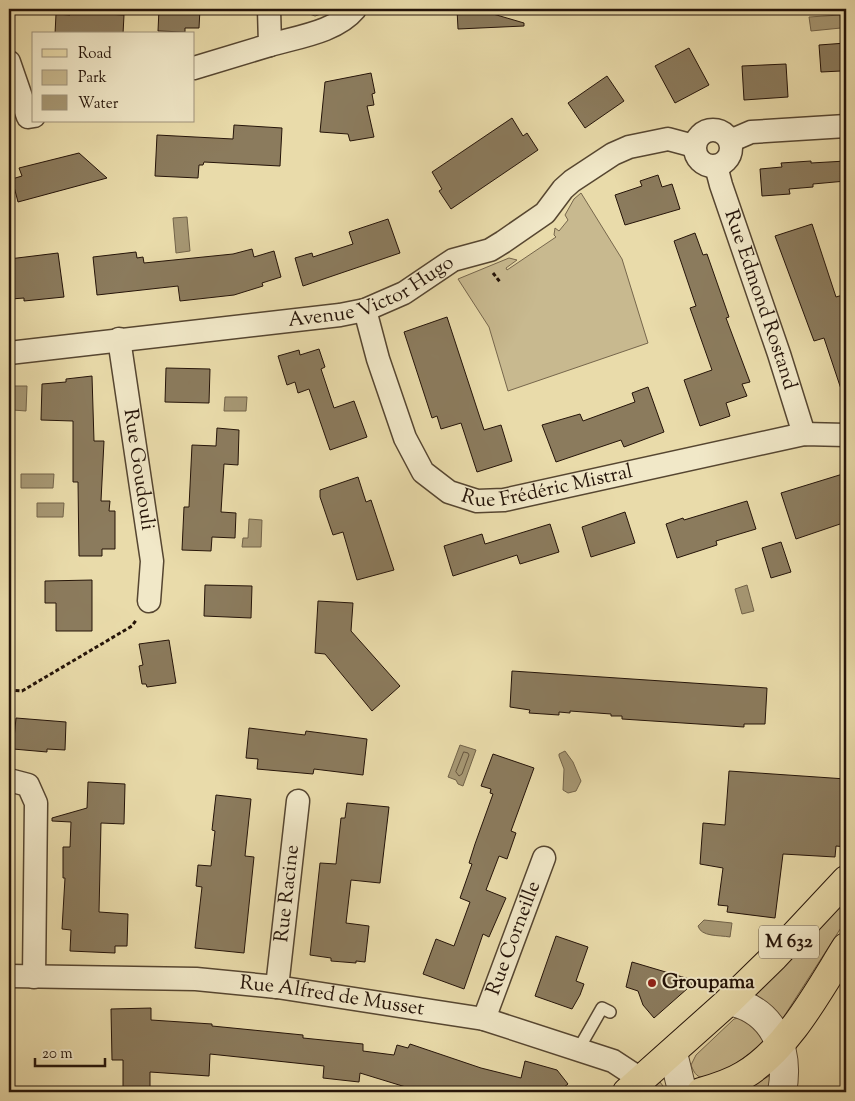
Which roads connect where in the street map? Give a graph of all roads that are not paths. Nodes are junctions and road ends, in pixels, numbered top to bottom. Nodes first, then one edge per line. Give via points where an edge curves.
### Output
1 (269, 9) edge
2 (355, 9) edge
3 (270, 45) junction
4 (9, 62) edge
5 (195, 68) edge
6 (23, 118) edge
7 (846, 126) edge
8 (730, 141) junction
9 (694, 146) junction
10 (716, 166) junction
11 (365, 310) junction
12 (119, 339) junction
13 (9, 353) edge
14 (804, 434) junction
15 (846, 435) edge
16 (149, 601) road end
17 (9, 780) edge
18 (298, 801) dead end
19 (544, 858) dead end
20 (846, 880) edge
21 (846, 948) edge
22 (9, 976) edge
23 (34, 977) junction
24 (277, 987) junction
25 (729, 1001) junction
26 (610, 1012) dead end
27 (484, 1019) junction
28 (780, 1044) junction
29 (578, 1050) junction
30 (673, 1052) junction
31 (634, 1086) edge
32 (685, 1092) edge
33 (701, 1092) edge
34 (782, 1092) edge

1 - 3 street
2 - 3 street via 334,26
3 - 5 street
4 - 6 street
7 - 8 street via 750,132
8 - 9 street via 721,131 706,130
8 - 10 street via 729,156
9 - 10 street via 697,158 704,164
9 - 11 street, Avenue Victor Hugo via 668,139 629,147 613,154 572,181 545,213 503,242 490,250 453,260 404,293
10 - 14 street, Rue Edmond Rostand
11 - 12 street, Avenue Victor Hugo
11 - 14 street, Rue Frédéric Mistral via 405,438 423,472 450,492 478,501 504,500
12 - 13 street, Avenue Victor Hugo
12 - 16 street, Rue Goudouli via 152,561
14 - 15 street, Rue Frédéric Mistral
17 - 23 street via 28,785 36,803
18 - 24 street, Rue Racine
19 - 27 street, Rue Corneille
20 - 25 main road, M 632
21 - 28 main road, M 632
22 - 23 street, Rue Alfred de Musset
23 - 24 street, Rue Alfred de Musset via 196,979
24 - 27 street, Rue Alfred de Musset
25 - 28 street via 754,1009 768,1023
25 - 30 main road, M 632
26 - 29 lane via 602,1008
27 - 29 street, Rue Alfred de Musset
28 - 33 main road, M 632 via 743,1076
28 - 34 street via 785,1075
29 - 31 street, Rue Alfred de Musset via 613,1061
30 - 31 main road, M 632
30 - 32 street

